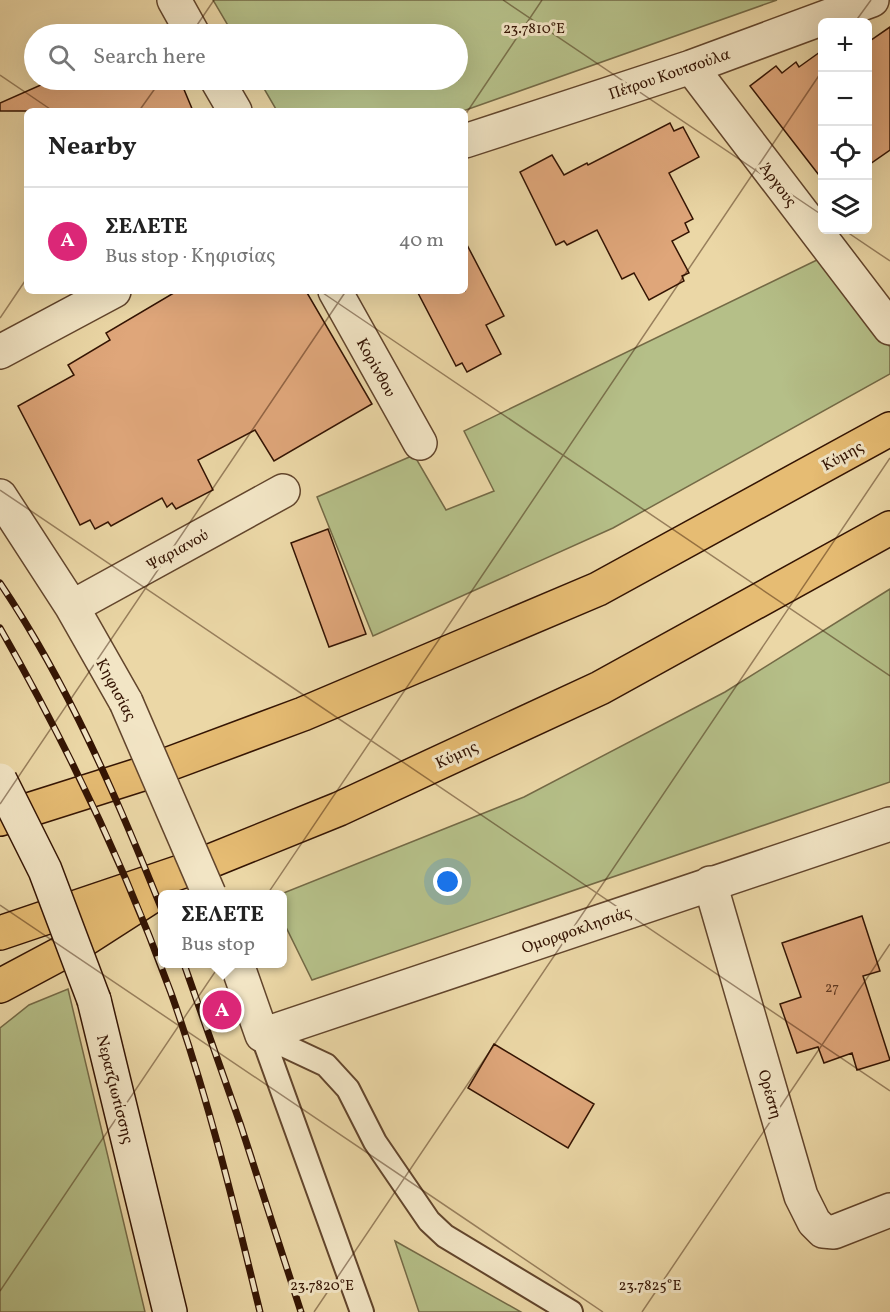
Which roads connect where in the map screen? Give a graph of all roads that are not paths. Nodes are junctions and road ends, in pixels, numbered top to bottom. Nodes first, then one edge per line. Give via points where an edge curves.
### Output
1 (174, 0) edge
2 (872, 0) edge
3 (187, 24) edge
4 (691, 67) junction
5 (223, 90) edge
6 (233, 108) edge
7 (468, 140) edge
8 (108, 294) edge
9 (336, 294) edge
10 (890, 328) edge
11 (0, 352) edge
12 (890, 429) edge
13 (420, 442) dead end
14 (283, 491) dead end
15 (0, 496) edge
16 (890, 528) edge
17 (72, 607) junction
18 (142, 774) junction
19 (0, 780) edge
20 (0, 794) edge
21 (0, 819) edge
22 (890, 824) edge
23 (203, 880) edge
24 (710, 883) junction
25 (165, 890) edge
26 (184, 890) edge
27 (158, 892) edge
28 (158, 903) edge
29 (0, 933) edge
30 (239, 968) edge
31 (0, 986) edge
32 (262, 1035) junction
33 (890, 1210) edge
34 (170, 1312) edge
35 (362, 1312) edge
36 (571, 1312) edge

1 - 3 street
2 - 4 street, Πέτρου Κουτσούλα
4 - 7 street, Πέτρου Κουτσούλα
4 - 10 street, Άργους
5 - 6 street
8 - 11 street
9 - 13 street, Κορίνθου
12 - 18 main road, Κύμης via 598,589 303,714
14 - 17 street, Ψαριανού
15 - 17 street, Κηφισίας
16 - 23 main road, Κύμης via 600,688 339,809
17 - 23 street, Κηφισίας, bridge via 126,702
18 - 20 main road
18 - 21 main road, Κύμης
19 - 34 street, Νερατζιωτίσσης, bridge via 45,870 94,1000
22 - 24 street, Ομορφοκλησιάς
23 - 25 main road, Κύμης
23 - 26 main road
24 - 32 street, Ομορφοκλησιάς
24 - 33 street, Ορέστη via 801,1196 814,1222 823,1231 834,1232
27 - 29 main road, Κύμης
28 - 31 main road
30 - 32 street
32 - 35 lane
32 - 36 lane via 326,1065 348,1089 375,1142 429,1221 445,1236

